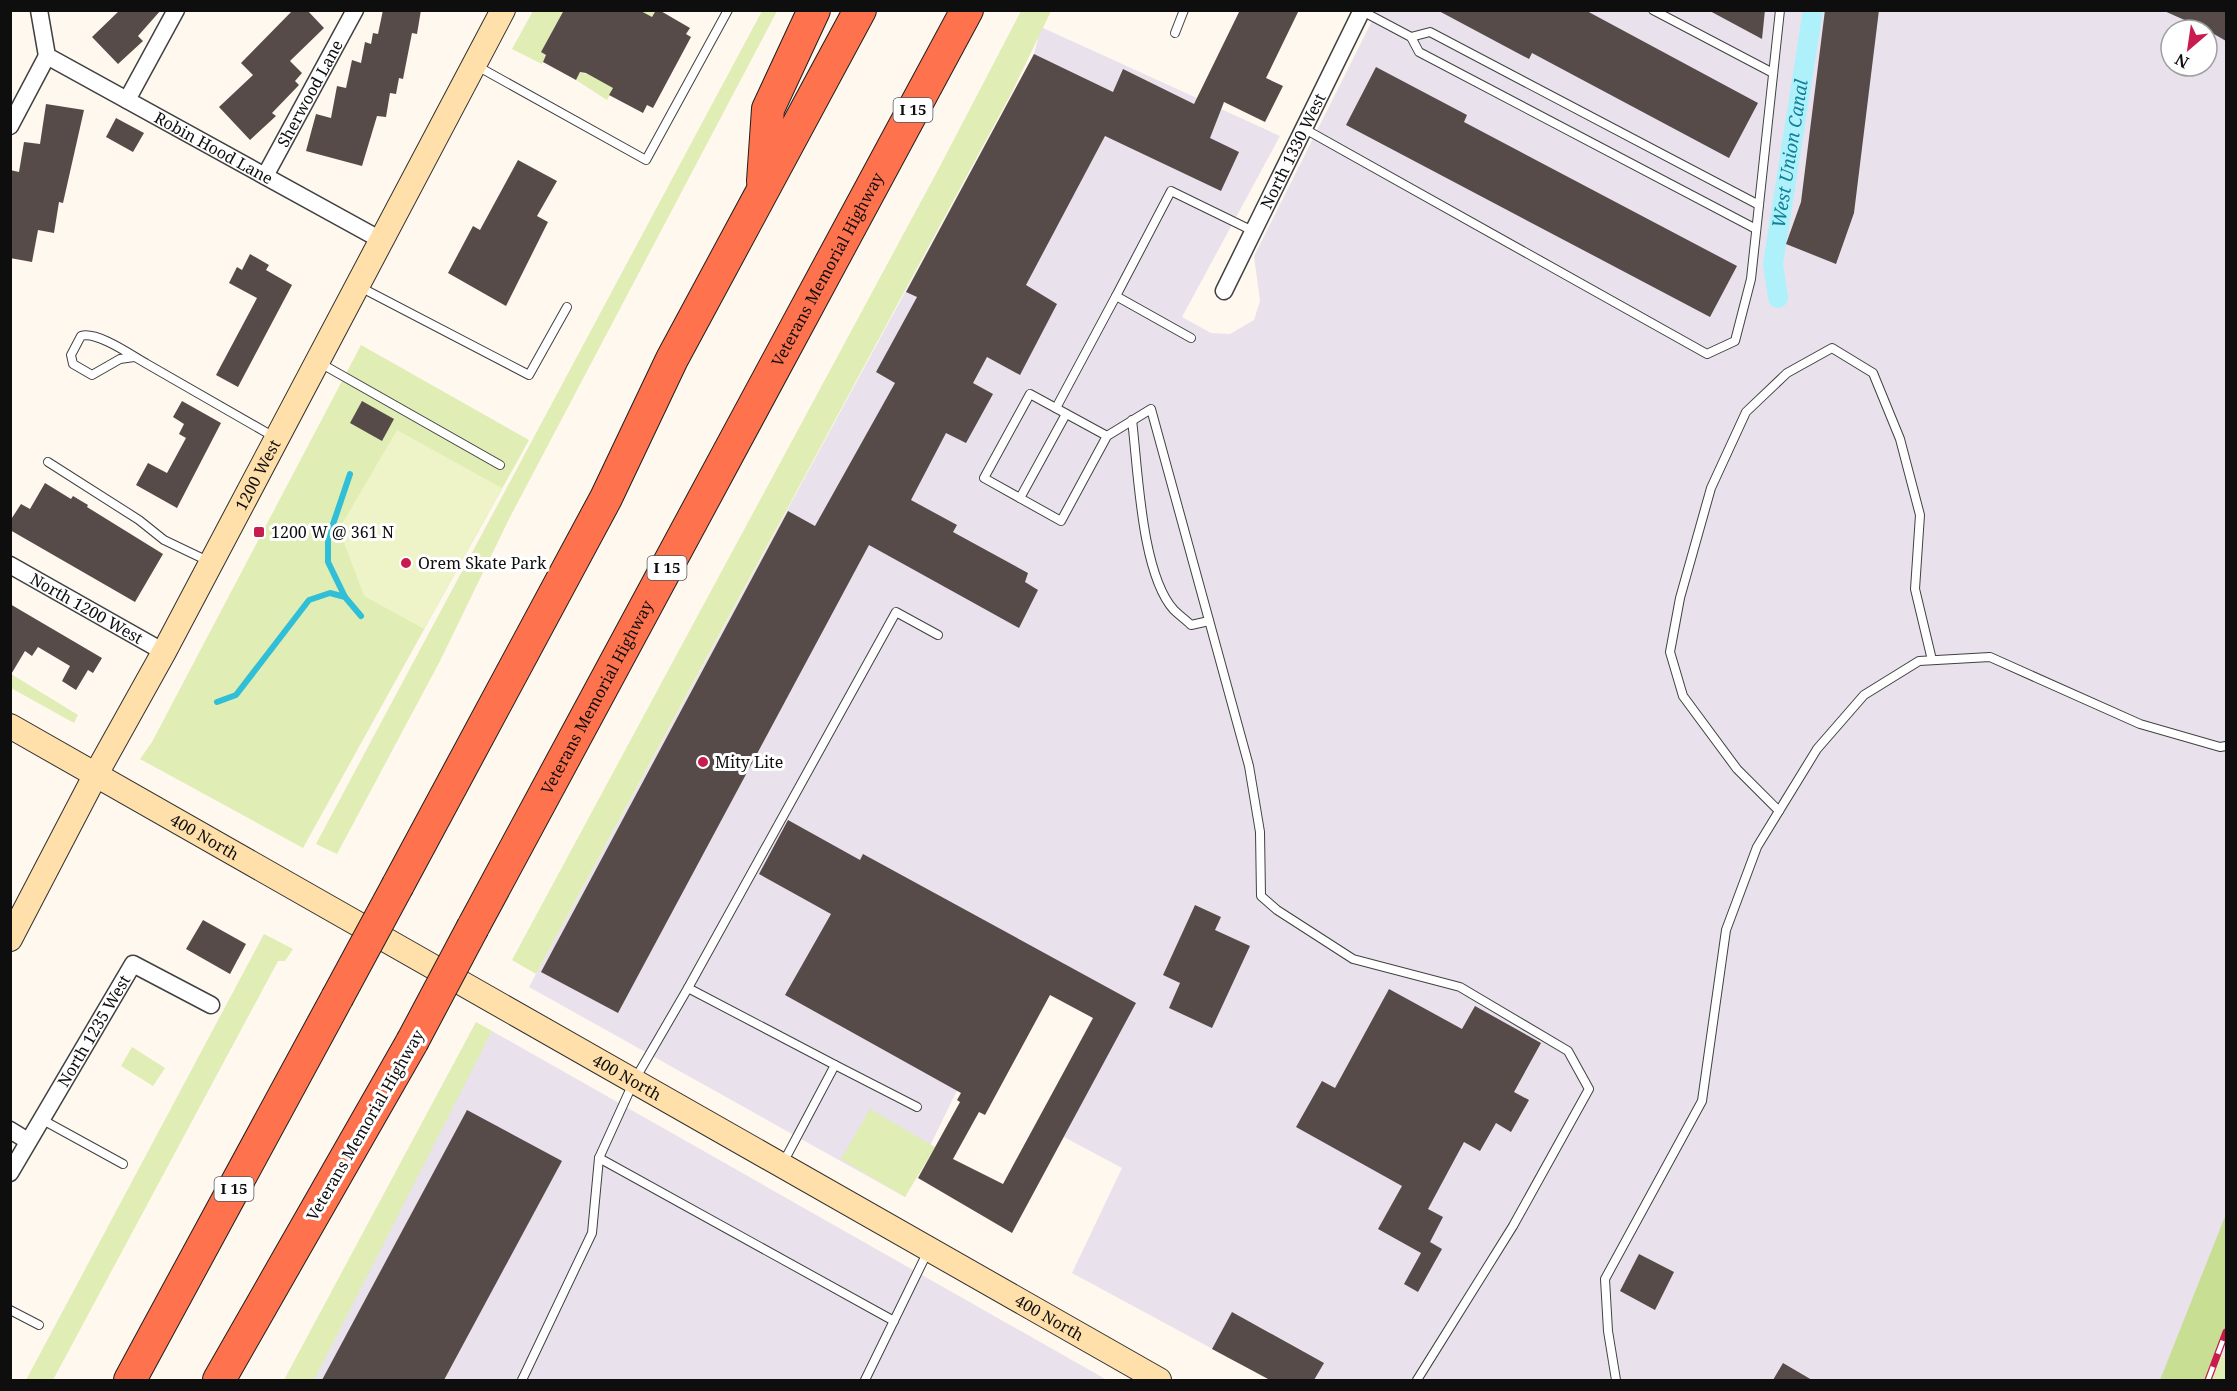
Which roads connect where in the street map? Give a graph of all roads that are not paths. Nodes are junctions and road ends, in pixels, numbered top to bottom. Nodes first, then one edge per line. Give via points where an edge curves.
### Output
1 (39, 10) edge
2 (176, 10) edge
3 (355, 10) edge
4 (504, 10) edge
5 (728, 10) edge
6 (814, 10) edge
7 (860, 10) edge
8 (967, 10) edge
9 (1184, 10) edge
10 (1653, 10) edge
11 (1780, 10) edge
12 (1362, 11) edge
13 (1175, 33) dead end
14 (1411, 37) junction
15 (48, 56) junction
16 (474, 64) junction
17 (1773, 73) junction
18 (127, 100) junction
19 (10, 126) edge
20 (1304, 128) junction
21 (265, 176) junction
22 (762, 191) junction
23 (1759, 205) junction
24 (1756, 230) junction
25 (1254, 231) junction
26 (381, 240) junction
27 (357, 286) junction
28 (1224, 291) dead end
29 (1116, 296) junction
30 (567, 307) dead end
31 (1191, 338) dead end
32 (134, 357) junction
33 (317, 361) junction
34 (1056, 408) junction
35 (1066, 414) junction
36 (1132, 420) junction
37 (1107, 436) junction
38 (276, 439) junction
39 (48, 462) dead end
40 (500, 465) dead end
41 (1020, 498) junction
42 (211, 562) junction
43 (10, 565) edge
44 (1209, 621) junction
45 (938, 635) dead end
46 (164, 652) junction
47 (1932, 660) junction
48 (10, 726) edge
49 (2226, 746) edge
50 (96, 774) junction
51 (1779, 811) junction
52 (10, 939) edge
53 (688, 988) junction
54 (211, 1005) dead end
55 (835, 1065) junction
56 (634, 1081) junction
57 (917, 1107) dead end
58 (41, 1119) junction
59 (10, 1130) edge
60 (28, 1141) junction
61 (599, 1158) junction
62 (123, 1164) dead end
63 (782, 1165) junction
64 (10, 1173) edge
65 (929, 1249) junction
66 (10, 1310) edge
67 (894, 1321) junction
68 (39, 1325) dead end
69 (130, 1380) edge
70 (219, 1380) edge
71 (522, 1380) edge
72 (865, 1380) edge
73 (1159, 1380) edge
74 (1417, 1380) edge
75 (1616, 1380) edge

1 - 15 street
2 - 18 street
3 - 21 street, Sherwood Lane
4 - 16 main road, 1200 West
5 - 16 lane via 646,160
6 - 22 highway via 768,109
7 - 22 highway, I 15
8 - 70 highway, Veterans Memorial Highway / I 15, bridge via 412,1042
9 - 13 lane
10 - 17 lane
11 - 17 lane
12 - 14 lane
12 - 20 street, North 1330 West
14 - 23 lane via 1430,32
14 - 24 lane via 1419,52
15 - 18 street, Robin Hood Lane
15 - 19 street
16 - 26 main road, 1200 West
17 - 23 lane
18 - 21 street, Robin Hood Lane
20 - 24 lane via 1707,354 1735,341 1751,279
20 - 25 street, North 1330 West
21 - 26 street, Robin Hood Lane
22 - 69 highway, I 15, bridge via 672,359 606,498
23 - 24 lane
25 - 28 street, North 1330 West
25 - 29 lane via 1171,191
26 - 27 main road, 1200 West
27 - 30 lane via 529,375
27 - 33 main road, 1200 West
29 - 31 lane
29 - 34 lane
32 - 32 lane via 92,334 81,336 71,355 73,364 92,375 120,359
32 - 38 lane
33 - 38 main road, 1200 West
33 - 40 lane
34 - 35 lane
34 - 41 lane via 1030,394 984,478
35 - 37 lane
35 - 41 lane
36 - 37 lane
36 - 44 lane via 1153,570 1172,608 1191,625
36 - 44 lane via 1151,409
37 - 41 lane via 1061,521
38 - 42 main road, 1200 West
39 - 42 lane via 140,520 164,540
42 - 46 main road, 1200 West
43 - 46 street, North 1200 West
44 - 74 lane via 1249,766 1260,832 1262,896 1353,959 1460,987 1568,1051 1588,1089 1513,1226
45 - 53 lane via 896,612
46 - 50 main road, 1200 West
47 - 49 lane via 1990,657 2140,724
47 - 51 lane via 1919,661 1864,695 1817,749
47 - 51 lane via 1915,589 1920,515 1900,439 1873,373 1832,348 1787,373 1746,412 1711,488 1680,598 1670,652 1683,696 1737,769
48 - 50 main road, 400 North
50 - 52 main road, 1200 West
50 - 56 main road, 400 North
51 - 75 lane via 1757,847 1726,930 1702,1101 1605,1280
53 - 55 lane
53 - 56 lane
54 - 58 street, North 1235 West via 133,964
55 - 57 lane
55 - 63 lane
56 - 61 lane
56 - 63 main road, 400 North
58 - 60 street, North 1235 West
58 - 62 lane
59 - 60 street
60 - 64 street, North 1235 West
61 - 67 lane
61 - 71 lane via 592,1233
63 - 65 main road, 400 North
65 - 67 lane
65 - 73 main road, 400 North
66 - 68 lane
67 - 72 lane

